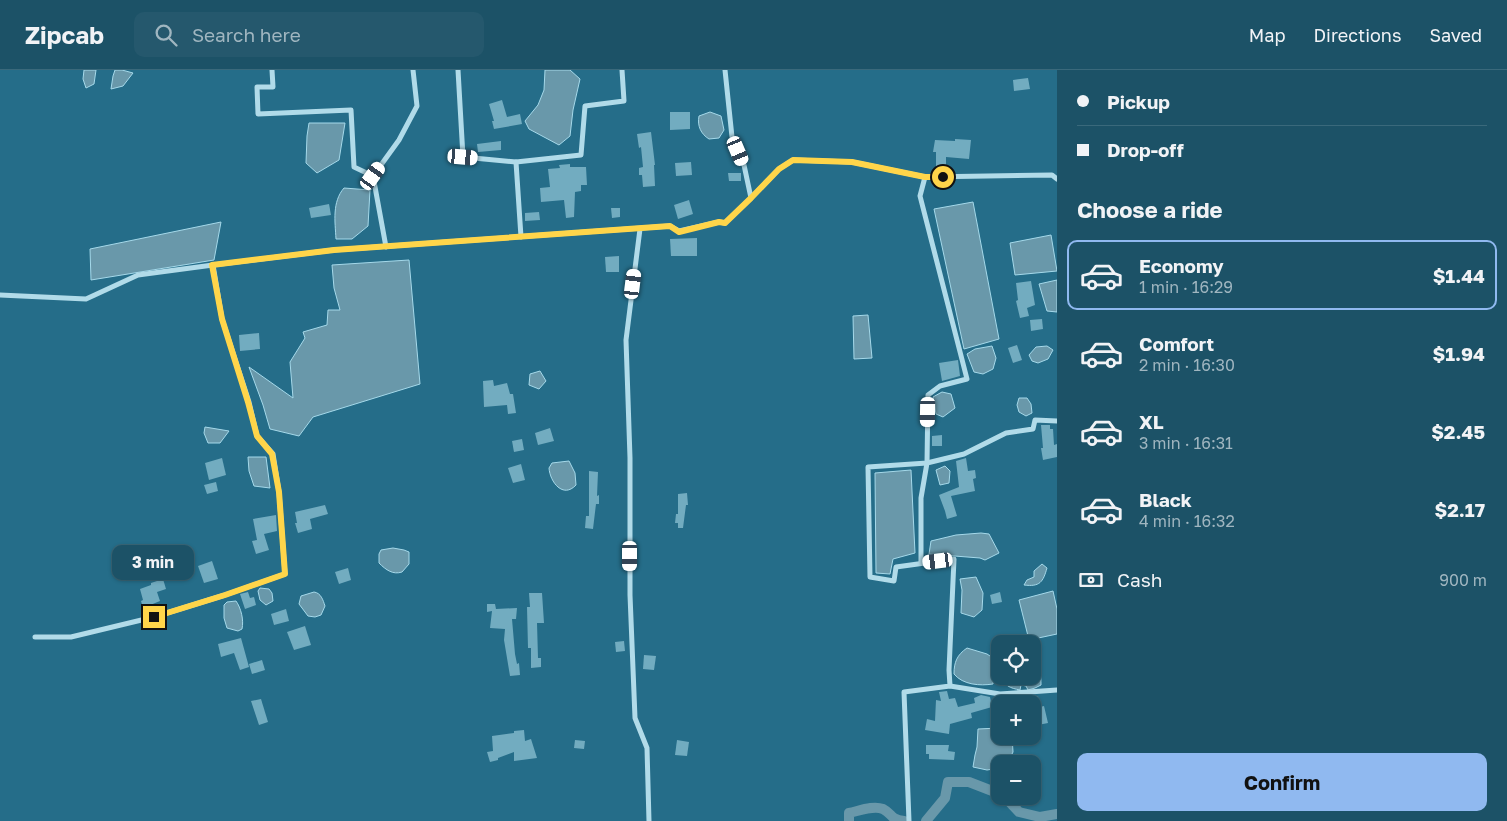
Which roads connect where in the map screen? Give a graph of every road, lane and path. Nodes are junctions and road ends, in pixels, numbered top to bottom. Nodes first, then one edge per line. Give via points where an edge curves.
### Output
1 (272, 70) edge
2 (413, 70) edge
3 (458, 70) edge
4 (622, 70) edge
5 (724, 70) edge
6 (516, 162) junction
7 (373, 176) junction
8 (925, 177) junction
9 (1057, 179) edge
10 (751, 198) junction
11 (640, 229) junction
12 (521, 237) junction
13 (386, 247) junction
14 (212, 265) junction
15 (0, 295) edge
16 (1057, 421) edge
17 (927, 462) junction
18 (921, 563) junction
19 (35, 638) dead end
20 (950, 686) junction
21 (1057, 690) edge
22 (649, 821) edge
23 (909, 821) edge

1 - 7 street via 273,87 257,87 258,114 351,110 354,167
2 - 7 street via 417,106 399,140
3 - 6 street via 463,157
4 - 6 street via 624,101 585,106 581,155
5 - 10 street via 732,137 744,165
6 - 12 street
7 - 13 street
8 - 9 street via 1052,175
8 - 10 street via 852,162 793,160 779,169
8 - 17 street via 920,196 967,379 940,386 928,395
10 - 11 street via 725,223 679,232 670,226
11 - 12 street
11 - 22 street via 626,340 635,718 647,748
12 - 13 street
13 - 14 street
14 - 15 street via 138,275 86,299
14 - 19 street via 222,319 257,436 272,454 279,492 285,574 154,617 71,637
16 - 17 street via 1035,420 1033,429 1006,433 964,454
17 - 18 street via 922,498
17 - 18 street via 868,467 870,577 894,581 896,567
18 - 20 street via 954,559 948,670
20 - 21 street via 1000,694
20 - 23 street via 904,692

